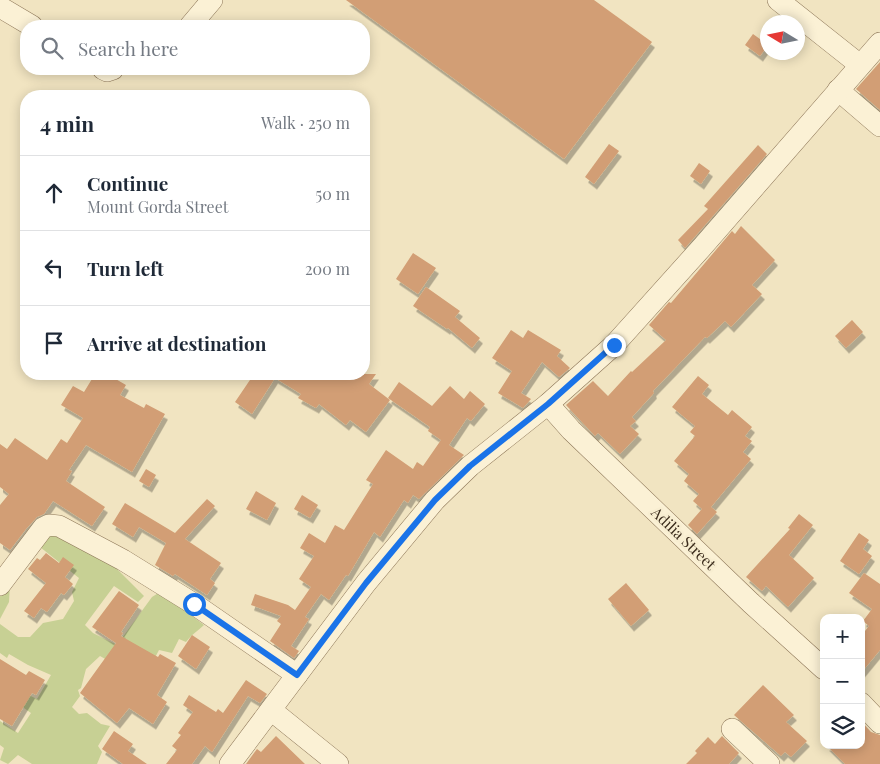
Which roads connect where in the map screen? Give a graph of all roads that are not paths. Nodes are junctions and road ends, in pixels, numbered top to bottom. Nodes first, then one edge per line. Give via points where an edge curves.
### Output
1 (212, 0) edge
2 (778, 0) edge
3 (0, 7) edge
4 (22, 20) edge
5 (195, 20) edge
6 (880, 43) edge
7 (860, 65) junction
8 (838, 90) junction
9 (880, 126) edge
10 (548, 404) junction
11 (0, 584) edge
12 (820, 665) edge
13 (297, 675) junction
14 (862, 704) edge
15 (270, 710) junction
16 (880, 722) edge
17 (732, 729) dead end
18 (230, 764) edge
19 (338, 764) edge
20 (769, 764) edge

1 - 5 street
2 - 7 street
3 - 4 street
6 - 7 street
7 - 8 street
8 - 9 street
8 - 10 street via 614,345
10 - 12 street, Adilia Street via 736,589
10 - 13 street via 470,466 435,500 366,583
11 - 13 street via 43,528 59,526 123,560 194,604
13 - 15 street
14 - 16 street
15 - 18 street
15 - 19 street
17 - 20 street

